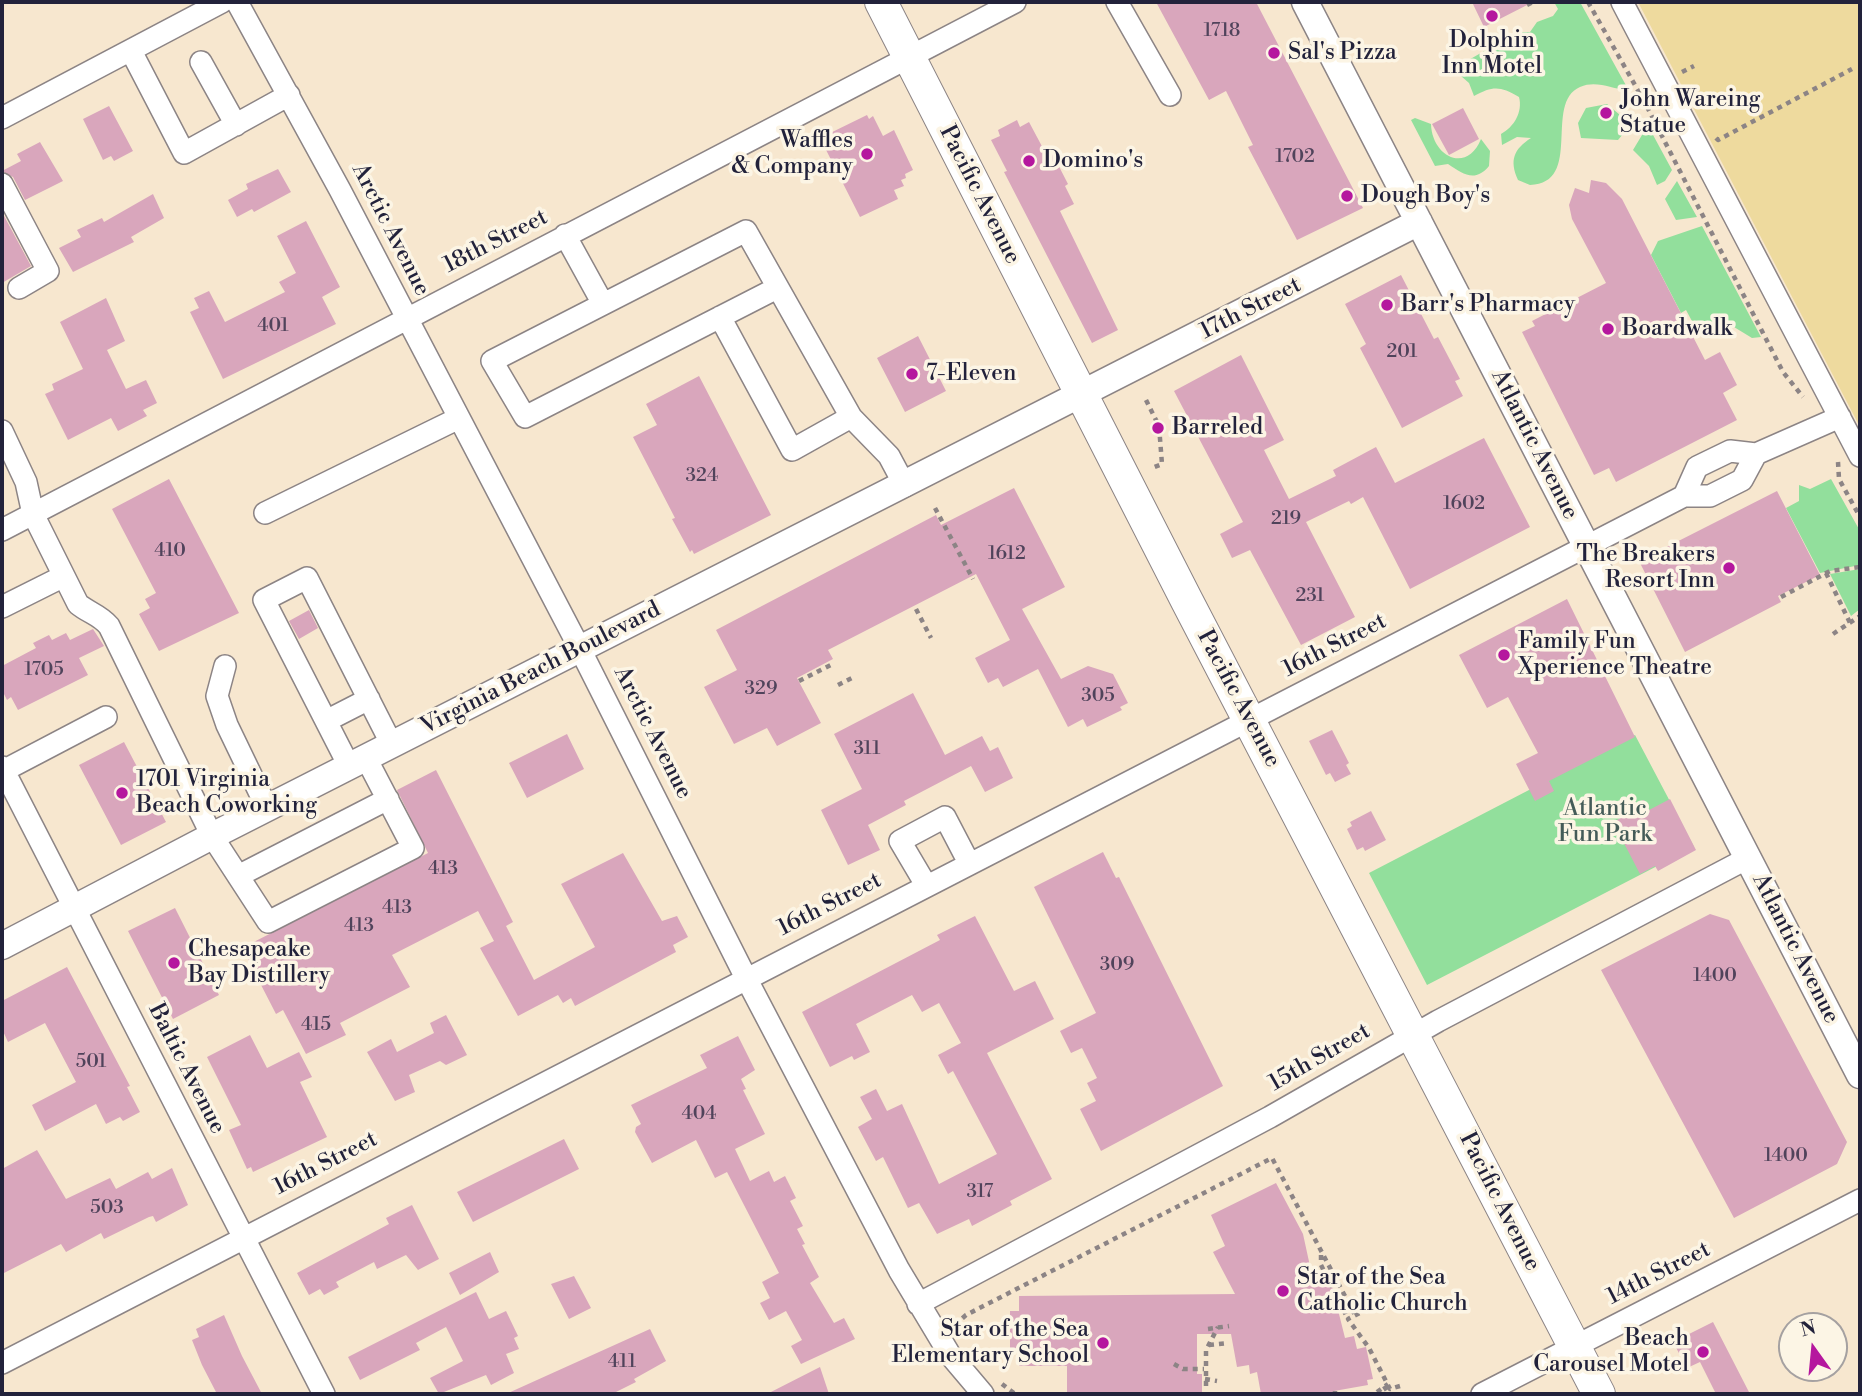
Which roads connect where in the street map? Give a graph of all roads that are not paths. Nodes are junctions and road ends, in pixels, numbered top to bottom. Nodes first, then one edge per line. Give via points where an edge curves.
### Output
1 (222, 2) edge
2 (237, 2) edge
3 (881, 2) edge
4 (1015, 2) edge
5 (1117, 2) edge
6 (1305, 2) edge
7 (1622, 2) edge
8 (131, 51) junction
9 (909, 56) junction
10 (201, 62) dead end
11 (289, 95) junction
12 (1170, 95) dead end
13 (2, 118) edge
14 (236, 125) junction
15 (2, 184) edge
16 (1419, 222) junction
17 (565, 235) junction
18 (19, 288) dead end
19 (777, 288) junction
20 (603, 304) junction
21 (720, 317) junction
22 (406, 318) junction
23 (1082, 396) junction
24 (459, 418) junction
25 (851, 418) junction
26 (1831, 421) junction
27 (2, 431) edge
28 (1755, 454) junction
29 (1860, 456) edge
30 (905, 486) junction
31 (1684, 496) junction
32 (265, 513) dead end
33 (33, 514) junction
34 (2, 530) edge
35 (1586, 546) junction
36 (64, 576) junction
37 (2, 607) edge
38 (580, 649) junction
39 (225, 666) dead end
40 (369, 699) junction
41 (106, 718) dead end
42 (1249, 719) junction
43 (326, 721) junction
44 (392, 745) junction
45 (358, 762) junction
46 (3, 769) edge
47 (388, 799) junction
48 (267, 808) junction
49 (212, 836) junction
50 (1748, 859) junction
51 (970, 863) junction
52 (238, 876) junction
53 (926, 885) junction
54 (74, 907) junction
55 (4, 938) edge
56 (746, 978) junction
57 (1413, 1035) junction
58 (1853, 1044) edge
59 (1860, 1075) edge
60 (1860, 1200) edge
61 (242, 1237) junction
62 (918, 1304) junction
63 (1574, 1346) junction
64 (2, 1363) edge
65 (990, 1387) edge
66 (324, 1394) edge
67 (1482, 1394) edge
68 (1599, 1394) edge

1 - 8 street
2 - 11 street, Arctic Avenue
3 - 9 highway, Pacific Avenue
4 - 9 street, 18th Street
5 - 12 street
6 - 16 main road, Atlantic Avenue
7 - 26 street
8 - 13 street
8 - 14 street via 184,153
9 - 17 street, 18th Street
9 - 23 highway, Pacific Avenue
10 - 14 street
11 - 14 street
11 - 22 street, Arctic Avenue
15 - 18 street via 48,271
16 - 23 main road, 17th Street
16 - 35 main road, Atlantic Avenue
17 - 20 street
17 - 22 street, 18th Street
19 - 20 street via 746,231
19 - 21 street
19 - 25 street
20 - 21 street via 492,362 525,418
21 - 25 street via 792,450
22 - 24 street, Arctic Avenue
22 - 33 street, 18th Street
23 - 30 main road, Virginia Beach Boulevard
23 - 42 highway, Pacific Avenue
24 - 32 street
24 - 38 street, Arctic Avenue
25 - 30 street via 889,456
26 - 28 street
26 - 29 street
27 - 33 street via 26,482
28 - 31 street, 16th Street via 1742,480 1710,496
28 - 31 street via 1730,451 1698,467
30 - 38 main road, Virginia Beach Boulevard
31 - 35 street, 16th Street
33 - 34 street, 18th Street
33 - 36 street
35 - 42 street, 16th Street
35 - 50 main road, Atlantic Avenue
36 - 37 street
36 - 49 street via 78,604 100,615 109,626
38 - 44 main road, Virginia Beach Boulevard
38 - 56 street, Arctic Avenue
39 - 48 street via 217,696
40 - 43 street
40 - 43 street via 307,578 285,589 264,600
40 - 44 street
41 - 46 street
42 - 51 street, 16th Street
42 - 57 highway, Pacific Avenue
43 - 45 street
44 - 45 main road, Virginia Beach Boulevard
45 - 47 street
45 - 48 main road, Virginia Beach Boulevard
46 - 54 street, Baltic Avenue
47 - 52 street
47 - 52 street via 413,848 268,922
48 - 49 main road, Virginia Beach Boulevard
49 - 52 street
49 - 54 main road, Virginia Beach Boulevard
50 - 57 street, 15th Street
50 - 58 main road, Atlantic Avenue
51 - 53 street, 16th Street
51 - 53 street via 945,817 900,841
53 - 56 street, 16th Street
54 - 55 main road, Virginia Beach Boulevard
54 - 61 street, Baltic Avenue
56 - 61 street, 16th Street
56 - 62 street, Arctic Avenue
57 - 62 street, 15th Street via 1270,1117
57 - 63 highway, Pacific Avenue
58 - 59 main road, Atlantic Avenue
60 - 63 street, 14th Street
61 - 64 street, 16th Street
61 - 66 street, Baltic Avenue
62 - 65 street, Arctic Avenue via 950,1356
63 - 67 street, 14th Street
63 - 68 highway, Pacific Avenue

